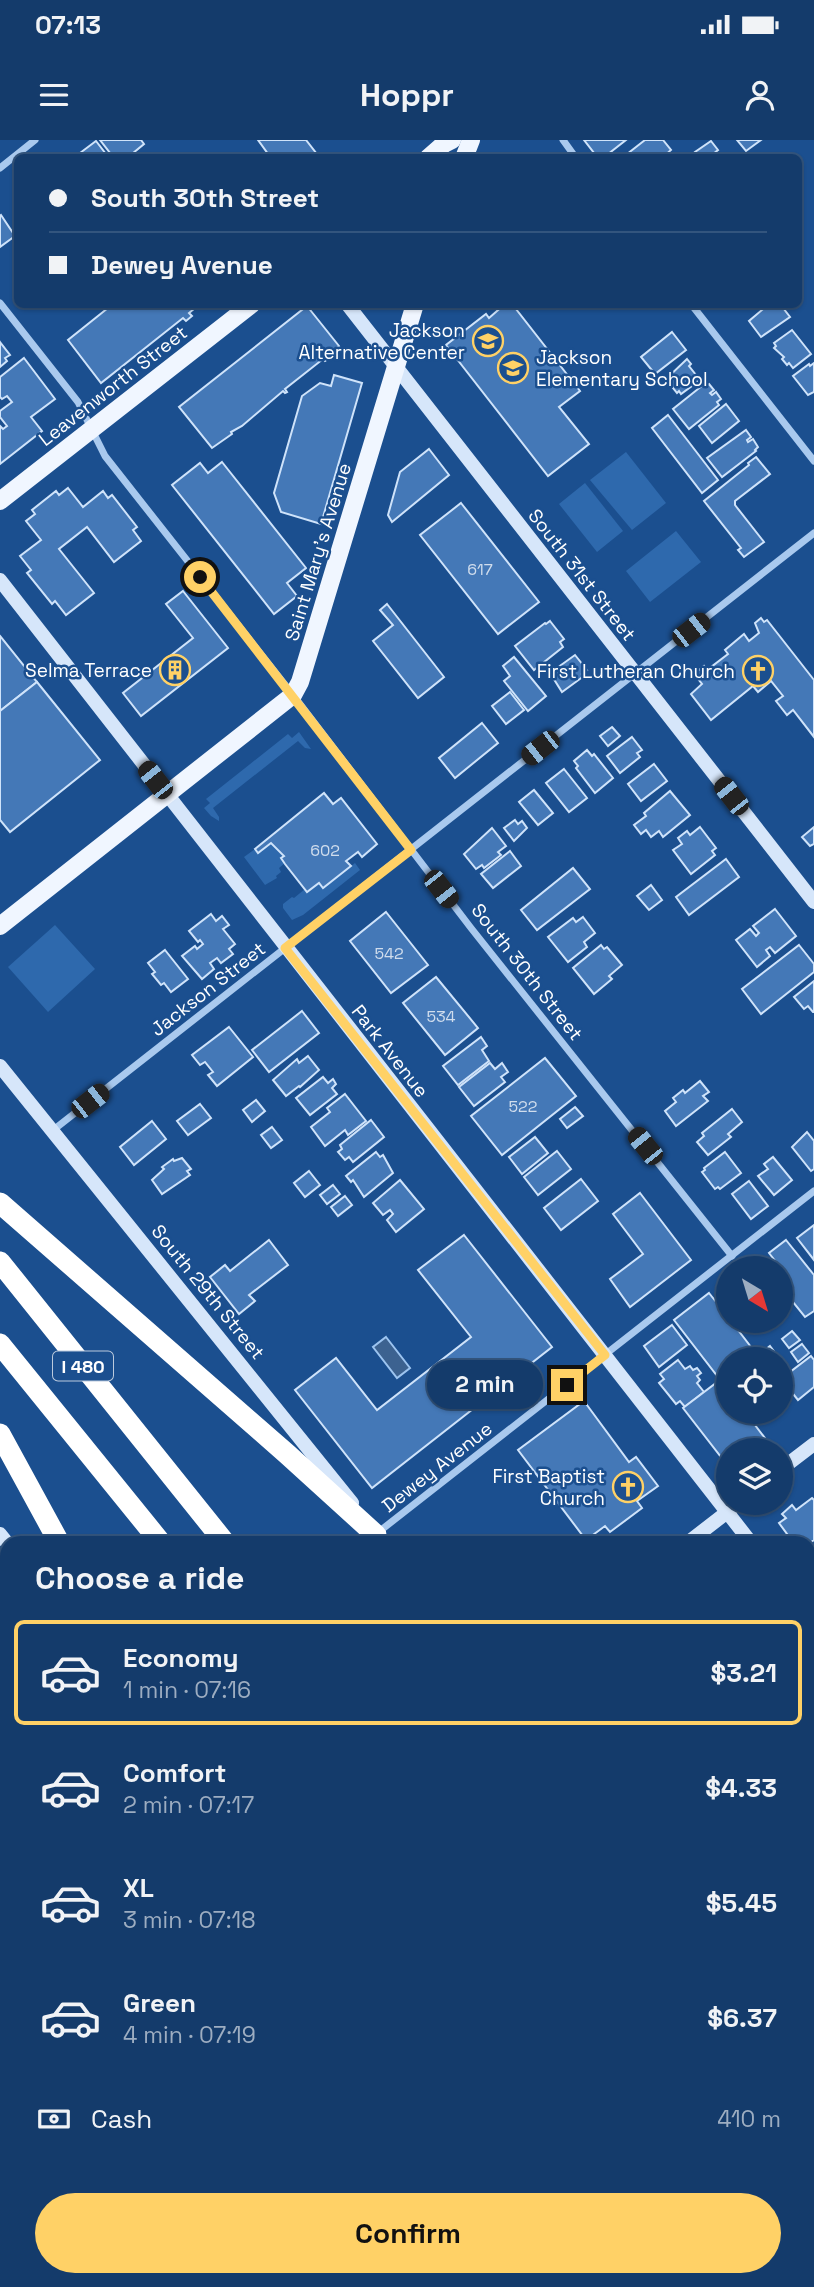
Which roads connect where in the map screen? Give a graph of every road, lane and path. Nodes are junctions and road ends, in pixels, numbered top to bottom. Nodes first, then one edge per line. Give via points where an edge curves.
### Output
1 (35, 140) edge
2 (18, 154) edge
3 (14, 157) edge
4 (0, 168) edge
5 (0, 303) edge
6 (247, 308) edge
7 (350, 308) edge
8 (414, 308) edge
9 (694, 308) edge
10 (395, 366) junction
11 (92, 430) junction
12 (814, 461) edge
13 (0, 501) edge
14 (814, 533) edge
15 (0, 580) edge
16 (635, 674) junction
17 (293, 695) junction
18 (167, 795) junction
19 (411, 850) junction
20 (814, 902) edge
21 (0, 926) edge
22 (285, 948) junction
23 (0, 1066) edge
24 (52, 1132) junction
25 (814, 1191) edge
26 (0, 1203) edge
27 (732, 1256) joint
28 (0, 1262) edge
29 (716, 1268) edge
30 (0, 1344) edge
31 (605, 1355) junction
32 (0, 1434) edge
33 (814, 1444) edge
34 (793, 1461) edge
35 (716, 1488) edge
36 (724, 1515) edge
37 (737, 1515) edge
38 (56, 1536) edge
39 (156, 1536) edge
40 (220, 1536) edge
41 (376, 1536) edge
42 (377, 1536) edge
43 (383, 1536) edge
44 (696, 1536) edge
45 (748, 1536) edge

1 - 2 street
3 - 4 street
5 - 11 street, South 30th Street via 78,402
6 - 11 main road, Leavenworth Street
7 - 10 street, South 31st Street
8 - 10 main road, Saint Mary's Avenue
9 - 12 street
10 - 16 street, South 31st Street
10 - 17 main road, Saint Mary's Avenue via 342,550
11 - 13 main road, Leavenworth Street
11 - 17 street, South 30th Street via 105,456
14 - 16 street, Jackson Street
15 - 18 street, Park Avenue
16 - 19 street, Jackson Street
16 - 20 street, South 31st Street
17 - 18 main road, Saint Mary's Avenue
17 - 19 street, South 30th Street
18 - 21 main road, Saint Mary's Avenue
18 - 22 street, Park Avenue
19 - 22 street, Jackson Street
19 - 27 street, South 30th Street
22 - 24 street, Jackson Street
22 - 31 street, Park Avenue
23 - 24 street, South 29th Street
24 - 42 street, South 29th Street
25 - 27 street, Dewey Avenue
26 - 41 highway
28 - 40 highway, I 480
29 - 31 street, Dewey Avenue
30 - 39 highway, I 480
31 - 35 street, Park Avenue
31 - 43 street, Dewey Avenue
32 - 38 highway
33 - 34 street
36 - 44 street
37 - 45 street, Park Avenue

